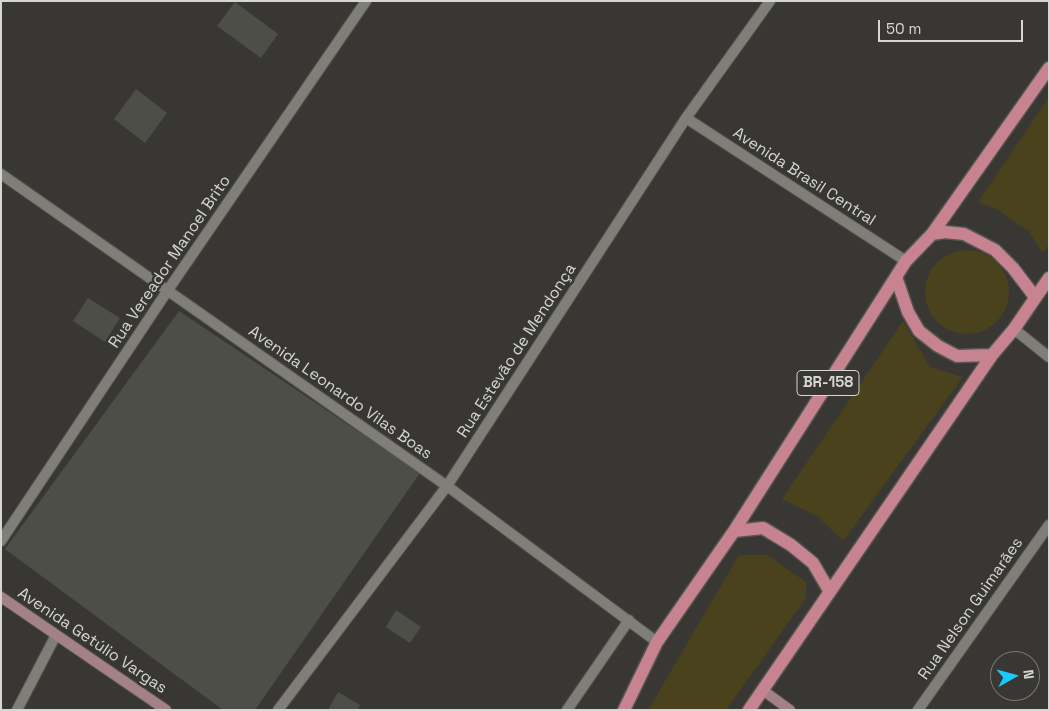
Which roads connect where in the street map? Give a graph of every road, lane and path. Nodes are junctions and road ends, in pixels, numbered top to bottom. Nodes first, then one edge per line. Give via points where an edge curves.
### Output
1 (366, 1) edge
2 (770, 1) edge
3 (1049, 68) edge
4 (686, 118) junction
5 (1, 174) edge
6 (932, 234) junction
7 (906, 261) junction
8 (896, 277) junction
9 (1049, 278) edge
10 (168, 290) junction
11 (1035, 297) junction
12 (1014, 329) junction
13 (992, 355) junction
14 (1049, 357) edge
15 (447, 486) junction
16 (1049, 525) edge
17 (734, 531) junction
18 (1, 541) edge
19 (830, 592) junction
20 (1, 597) edge
21 (629, 620) junction
22 (56, 635) junction
23 (657, 642) junction
24 (764, 691) junction
25 (17, 710) edge
26 (166, 710) edge
27 (278, 710) edge
28 (567, 710) edge
29 (624, 710) edge
30 (749, 710) edge
31 (790, 710) edge
32 (918, 710) edge

1 - 10 street, Rua Vereador Manoel Brito
2 - 4 street, Rua Estevão de Mendonça
3 - 6 main road, BR-158
4 - 7 street, Avenida Brasil Central
4 - 15 street, Rua Estevão de Mendonça
5 - 10 street, Avenida Leonardo Vilas Boas
6 - 7 main road, BR-158
6 - 11 main road via 964,234 995,250
7 - 8 main road, BR-158
8 - 13 main road via 908,312 919,331 957,356
8 - 17 main road, BR-158
9 - 11 main road
10 - 15 street, Avenida Leonardo Vilas Boas
10 - 18 street, Rua Vereador Manoel Brito
11 - 12 main road
12 - 13 main road
12 - 14 street
13 - 19 main road
15 - 21 street, Avenida Leonardo Vilas Boas
15 - 27 street, Rua Estevão de Mendonça
16 - 32 street, Rua Nelson Guimarães
17 - 19 main road via 763,528 791,545 814,563
17 - 23 main road, BR-158
19 - 24 main road
20 - 22 street, Avenida Getúlio Vargas
21 - 23 street, Avenida Leonardo Vilas Boas
21 - 28 street
22 - 25 street
22 - 26 street, Avenida Getúlio Vargas
23 - 29 main road, BR-158
24 - 30 main road
24 - 31 street

